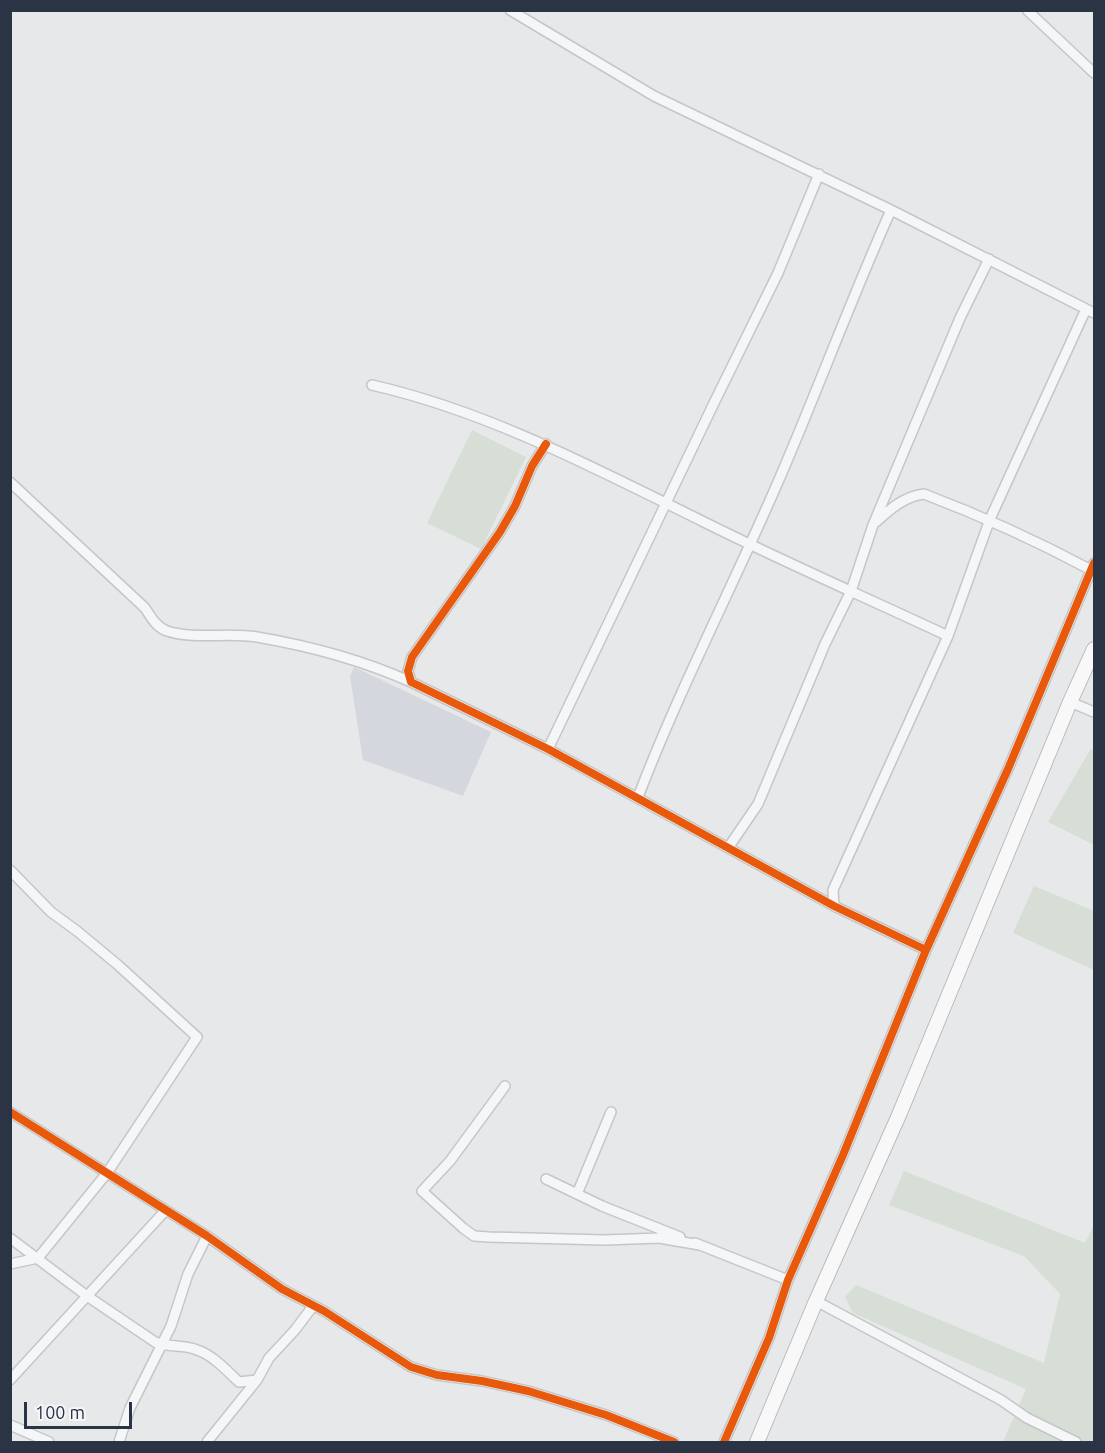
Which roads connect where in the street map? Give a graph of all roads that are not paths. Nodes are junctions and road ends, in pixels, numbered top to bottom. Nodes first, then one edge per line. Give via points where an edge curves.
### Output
1 (510, 10) edge
2 (1028, 11) edge
3 (1095, 73) edge
4 (819, 174) junction
5 (891, 210) junction
6 (989, 259) junction
7 (1090, 311) edge
8 (372, 385) dead end
9 (546, 444) junction
10 (10, 482) edge
11 (666, 504) junction
12 (990, 519) junction
13 (873, 525) junction
14 (750, 545) junction
15 (1093, 566) edge
16 (851, 591) junction
17 (948, 636) junction
18 (1095, 649) edge
19 (1095, 668) edge
20 (411, 682) junction
21 (1074, 704) junction
22 (1095, 712) edge
23 (548, 749) junction
24 (638, 797) junction
25 (728, 848) junction
26 (10, 870) edge
27 (834, 906) junction
28 (926, 950) junction
29 (505, 1086) dead end
30 (10, 1112) edge
31 (611, 1112) dead end
32 (107, 1173) junction
33 (546, 1179) dead end
34 (577, 1194) junction
35 (165, 1211) junction
36 (207, 1236) junction
37 (10, 1238) edge
38 (700, 1245) junction
39 (38, 1258) junction
40 (10, 1264) edge
41 (788, 1280) junction
42 (87, 1296) junction
43 (816, 1301) junction
44 (314, 1306) junction
45 (161, 1345) junction
46 (10, 1380) edge
47 (256, 1380) junction
48 (10, 1425) edge
49 (49, 1443) edge
50 (118, 1443) edge
51 (207, 1443) edge
52 (674, 1443) edge
53 (724, 1443) edge
54 (757, 1443) edge
55 (1076, 1443) edge

1 - 4 street via 654,96
2 - 3 street
4 - 5 street
4 - 11 street via 778,273
5 - 6 street
5 - 14 street
6 - 7 street
6 - 13 street
7 - 12 street
8 - 9 street via 465,412
9 - 11 street
9 - 20 street via 500,532 412,657 408,671
10 - 20 street via 164,630 203,636 257,637 333,653
11 - 14 street
11 - 23 street
12 - 13 street via 924,494 890,509
12 - 15 street
12 - 17 street
13 - 16 street
14 - 16 street
14 - 24 street via 680,694
15 - 28 street via 1008,769
16 - 17 street
16 - 25 street via 758,804
17 - 27 street via 833,890
18 - 21 highway
19 - 21 highway
20 - 23 street
21 - 22 street
21 - 43 highway
23 - 24 street
24 - 25 street
25 - 27 street
26 - 32 street via 51,912 77,930 197,1037
27 - 28 street
28 - 41 street
29 - 38 street via 423,1191 463,1228 474,1236 664,1238
30 - 32 street
31 - 34 street
32 - 35 street
32 - 39 street
33 - 34 street
34 - 38 street
35 - 36 street
35 - 42 street
36 - 44 street via 282,1289
36 - 45 street
37 - 39 street
38 - 41 street
39 - 40 street
39 - 42 street
41 - 53 street via 769,1338
42 - 45 street
42 - 46 street
43 - 54 highway
43 - 55 street
44 - 47 street via 269,1358
44 - 52 street via 411,1367 528,1391 606,1415
45 - 47 street via 196,1349 213,1358 239,1382
45 - 50 street via 130,1408
47 - 51 street
48 - 49 street

